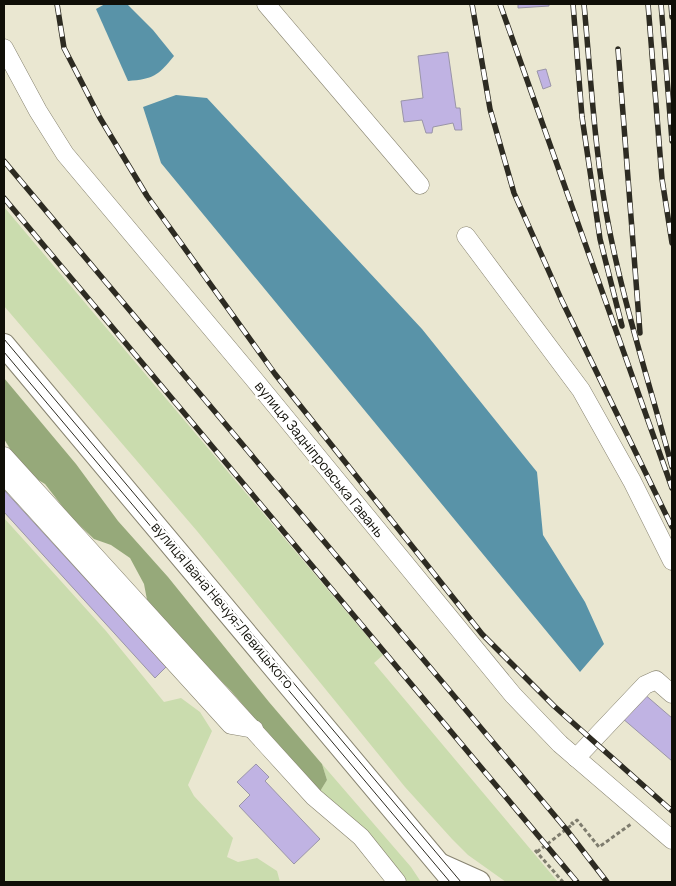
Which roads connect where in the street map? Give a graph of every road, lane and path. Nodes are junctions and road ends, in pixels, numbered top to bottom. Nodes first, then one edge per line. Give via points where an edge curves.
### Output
1 (266, 4) edge
2 (4, 48) edge
3 (4, 74) edge
4 (38, 111) junction
5 (420, 186) dead end
6 (466, 236) dead end
7 (4, 345) edge
8 (4, 456) edge
9 (4, 476) edge
10 (672, 561) edge
11 (672, 694) edge
12 (254, 729) junction
13 (576, 758) junction
14 (640, 815) junction
15 (672, 840) edge
16 (448, 876) edge
17 (397, 882) edge
18 (479, 882) edge
19 (563, 882) edge

1 - 5 street
2 - 4 street, вулиця Задніпровська Гавань
3 - 4 street
4 - 13 street, вулиця Задніпровська Гавань via 65,154 260,385 513,695
6 - 10 street via 581,390
7 - 16 main road, вулиця Івана Нечуя-Левицького
8 - 12 street
9 - 12 street via 231,725
11 - 13 street via 656,680 645,685
12 - 17 street via 314,797 361,837
13 - 14 street, вулиця Задніпровська Гавань
14 - 15 street, вулиця Задніпровська Гавань
14 - 19 path via 598,847 577,820 536,851
16 - 18 main road, вулиця Івана Нечуя-Левицького

